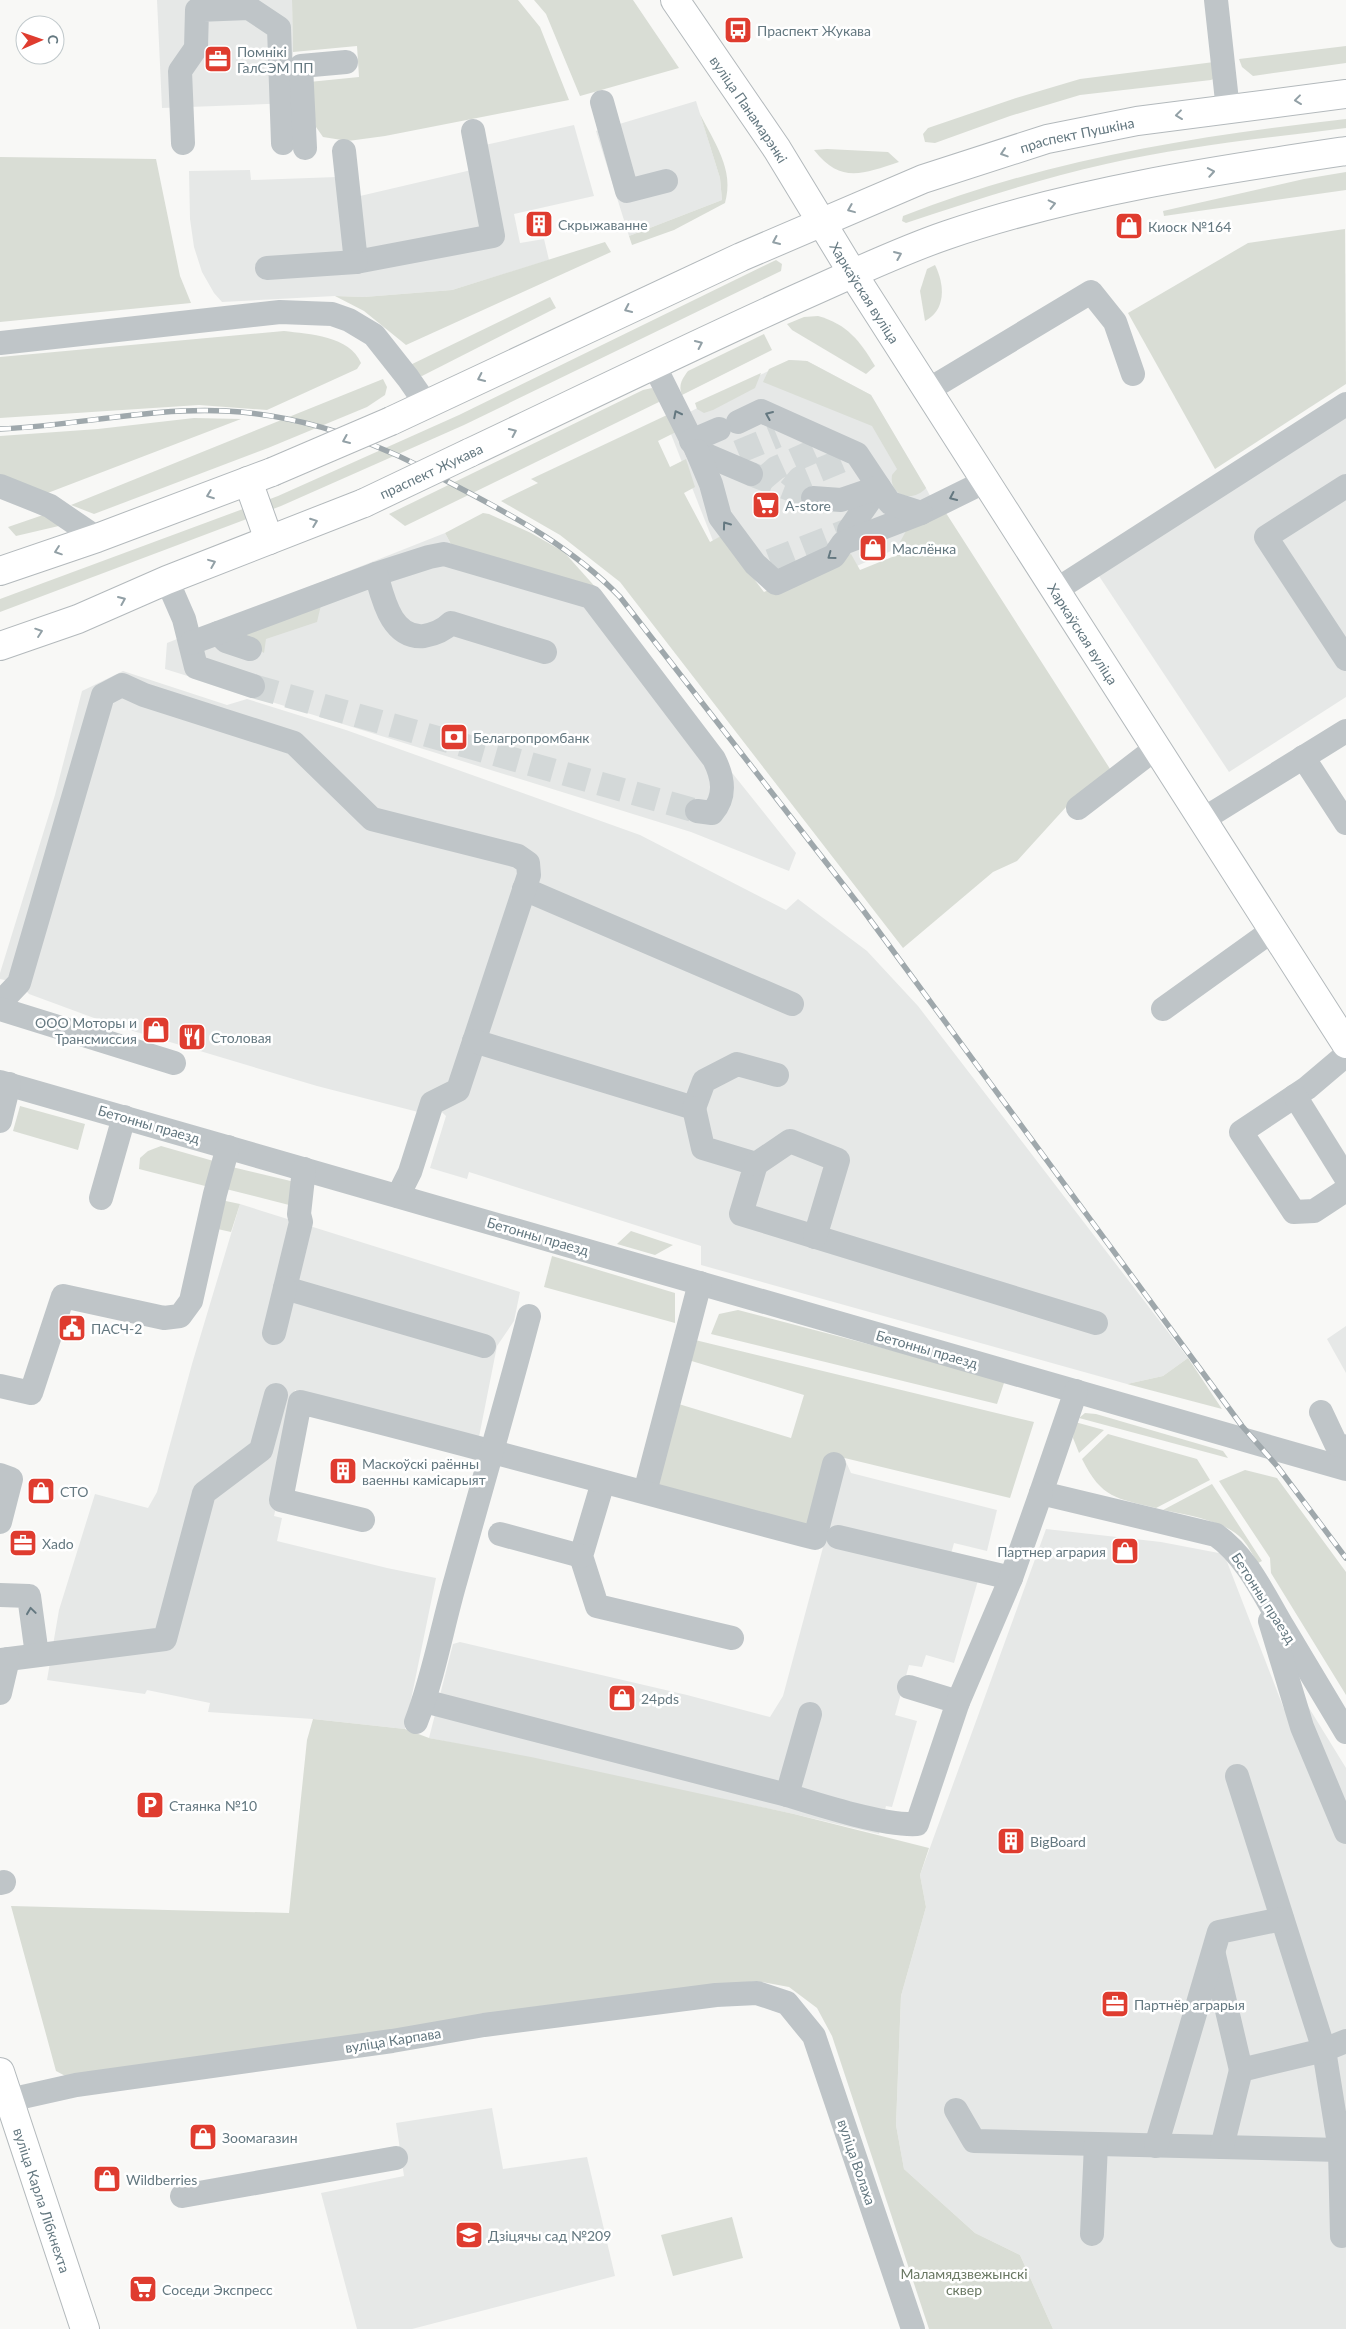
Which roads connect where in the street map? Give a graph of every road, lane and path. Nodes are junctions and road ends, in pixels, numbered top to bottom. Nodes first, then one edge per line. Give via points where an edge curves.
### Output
1 (675, 0) edge
2 (1216, 0) edge
3 (346, 62) dead end
4 (1346, 94) edge
5 (602, 102) dead end
6 (1228, 110) junction
7 (473, 131) dead end
8 (183, 143) dead end
9 (344, 151) dead end
10 (1346, 152) edge
11 (666, 181) dead end
12 (820, 222) junction
13 (356, 262) junction
14 (267, 268) dead end
15 (853, 274) junction
16 (0, 343) edge
17 (654, 365) junction
18 (1133, 374) dead end
19 (928, 390) junction
20 (426, 404) junction
21 (1346, 404) edge
22 (694, 446) junction
23 (751, 474) tunnel mouth
24 (260, 476) junction
25 (986, 481) junction
26 (0, 486) edge
27 (880, 486) junction
28 (1346, 486) edge
29 (813, 498) tunnel mouth
30 (921, 513) junction
31 (849, 530) tunnel mouth
32 (97, 538) junction
33 (269, 540) junction
34 (891, 541) dead end
35 (0, 571) edge
36 (376, 574) junction
37 (167, 580) junction
38 (1056, 590) junction
39 (218, 633) junction
40 (191, 642) junction
41 (0, 646) edge
42 (250, 649) dead end
43 (545, 652) dead end
44 (1346, 659) edge
45 (253, 686) tunnel mouth
46 (1346, 731) edge
47 (1156, 748) junction
48 (1303, 757) junction
49 (1078, 808) dead end
50 (697, 810) tunnel mouth
51 (1202, 820) junction
52 (1346, 823) edge
53 (524, 890) junction
54 (1273, 930) junction
55 (0, 1003) edge
56 (792, 1004) dead end
57 (0, 1009) edge
58 (1163, 1010) dead end
59 (474, 1041) junction
60 (1346, 1044) edge
61 (1346, 1055) edge
62 (174, 1063) dead end
63 (777, 1076) dead end
64 (5, 1083) edge
65 (1295, 1096) junction
66 (694, 1108) junction
67 (124, 1117) junction
68 (0, 1121) edge
69 (228, 1147) junction
70 (756, 1164) junction
71 (304, 1169) junction
72 (1346, 1178) edge
73 (1346, 1190) edge
74 (398, 1196) junction
75 (101, 1198) dead end
76 (815, 1237) junction
77 (700, 1283) junction
78 (285, 1288) junction
79 (529, 1316) dead end
80 (1096, 1324) dead end
81 (274, 1333) dead end
82 (484, 1346) dead end
83 (0, 1386) edge
84 (1076, 1391) junction
85 (276, 1395) dead end
86 (1321, 1412) dead end
87 (1346, 1447) edge
88 (494, 1451) junction
89 (834, 1464) dead end
90 (1346, 1469) edge
91 (0, 1475) edge
92 (603, 1482) junction
93 (645, 1492) junction
94 (1041, 1493) junction
95 (363, 1520) dead end
96 (0, 1522) edge
97 (500, 1534) dead end
98 (838, 1537) dead end
99 (581, 1556) junction
100 (1011, 1578) junction
101 (1260, 1588) junction
102 (0, 1595) edge
103 (732, 1638) dead end
104 (37, 1655) junction
105 (4, 1659) edge
106 (909, 1687) dead end
107 (0, 1693) edge
108 (958, 1702) junction
109 (810, 1714) dead end
110 (1346, 1732) edge
111 (1237, 1776) dead end
112 (786, 1795) junction
113 (1346, 1832) edge
114 (1282, 1919) junction
115 (1214, 1953) junction
116 (787, 2003) joint
117 (1346, 2040) edge
118 (1324, 2050) junction
119 (1241, 2070) junction
120 (0, 2072) edge
121 (5, 2102) edge
122 (956, 2110) dead end
123 (1096, 2144) junction
124 (1156, 2146) junction
125 (1222, 2148) junction
126 (1343, 2149) edge
127 (396, 2158) dead end
128 (182, 2196) dead end
129 (1092, 2234) dead end
130 (1346, 2234) edge
131 (85, 2329) edge
132 (913, 2329) edge

1 - 12 main road, вуліца Панамарэнкі via 777,149
2 - 6 street
3 - 8 street via 301,66 294,145 279,28 249,8 197,10 196,48 180,71
4 -> 6 main road, праспект Пушкіна
5 - 11 street via 627,191
6 -> 12 main road, праспект Пушкіна via 1137,121 1047,139 923,180
7 - 13 street via 493,236
9 - 13 street
15 -> 10 main road via 944,236 1041,207 1189,176
12 - 15 main road, Харкаўская вуліца
12 -> 20 main road
13 - 14 street
17 -> 15 main road, праспект Жукава
15 - 19 main road, Харкаўская вуліца
16 - 20 street via 280,312 332,314 374,335
22 -> 17 street
33 -> 17 main road, праспект Жукава, bridge via 364,503
18 - 19 street via 1115,322 1091,292
19 - 25 main road, Харкаўская вуліца
20 -> 24 main road, bridge via 391,422
21 - 38 street
22 - 23 street via 733,458
27 -> 22 street via 836,452 787,431 761,411 728,425
30 -> 22 street via 843,543 834,556 776,583 720,517 711,484
24 -> 32 main road
24 - 33 main road
25 -> 30 street
25 - 38 main road, Харкаўская вуліца
26 - 32 street via 50,506
27 - 29 street via 841,500
27 - 30 street via 890,503
27 - 31 street
28 - 44 street via 1266,537
30 - 34 street
32 -> 35 main road
37 -> 33 main road, праспект Жукава
36 - 39 street
36 - 43 street via 393,622 404,632 429,635 438,633 451,623
36 - 50 street via 444,554 591,598 714,758 722,774 719,805 712,813
37 - 40 street
41 -> 37 main road, праспект Жукава via 78,619
38 - 47 main road, Харкаўская вуліца
39 - 40 street
39 - 42 street via 226,641
40 - 45 street via 196,667
46 - 48 street
47 - 49 street
47 - 51 main road, Харкаўская вуліца
48 - 51 street
48 - 52 street
51 - 54 main road, Харкаўская вуліца
53 - 55 street via 529,875 528,863 518,856 372,819 294,743 122,685 103,695 19,983
53 - 56 street
53 - 59 street
54 - 58 street
54 - 60 main road, Харкаўская вуліца
57 - 62 street
59 - 66 street
59 - 74 street via 458,1090 432,1103 410,1172
61 - 65 street
63 - 66 street via 737,1064 704,1080
64 - 67 street, Бетонны праезд
64 - 68 street
65 - 72 street
65 - 73 street via 1241,1132 1294,1212 1314,1211
66 - 70 street via 702,1148
67 - 69 street, Бетонны праезд
67 - 75 street
69 - 71 street, Бетонны праезд
69 - 83 street via 191,1301 180,1316 164,1318 63,1296 31,1393
70 - 76 street via 741,1214
70 - 76 street via 790,1141 838,1160
71 - 74 street, Бетонны праезд
71 - 78 street via 300,1222
74 - 77 street, Бетонны праезд
76 - 80 street
77 - 84 street, Бетонны праезд
77 - 93 street
78 - 81 street
78 - 82 street
79 - 88 street
84 - 90 street, Бетонны праезд
84 - 94 street
85 - 104 street via 261,1450 204,1493 165,1639
86 - 87 street via 1336,1444
88 - 92 street
88 - 95 street via 300,1402 281,1500
88 - 112 street via 420,1711
89 - 93 street via 815,1538
91 - 96 street via 11,1478
92 - 93 street
92 - 99 street
94 - 100 street
94 - 101 street, Бетонны праезд via 1216,1536 1242,1558
97 - 99 street
98 - 100 street
99 - 103 street via 597,1606
100 - 108 street
101 - 110 street, Бетонны праезд
101 - 113 street via 1302,1727
104 -> 102 street via 29,1596
104 - 105 street
105 - 107 street
106 - 108 street
108 - 112 street via 917,1824 882,1820
109 - 112 street
111 - 114 street
114 - 115 street via 1219,1932
114 - 118 street
115 - 119 street
115 - 124 street
116 - 121 street, вуліца Карпава via 757,1993 689,1998 76,2085
116 - 132 street, вуліца Волаха via 814,2036
117 - 118 street
118 - 119 street
118 - 126 street
119 - 125 street
120 - 121 main road, вуліца Карла Лібкнехта
121 - 131 main road, вуліца Карла Лібкнехта
122 - 123 street via 974,2141
123 - 124 street
123 - 129 street
124 - 125 street
125 - 126 street
126 - 130 street via 1342,2236
127 - 128 street

